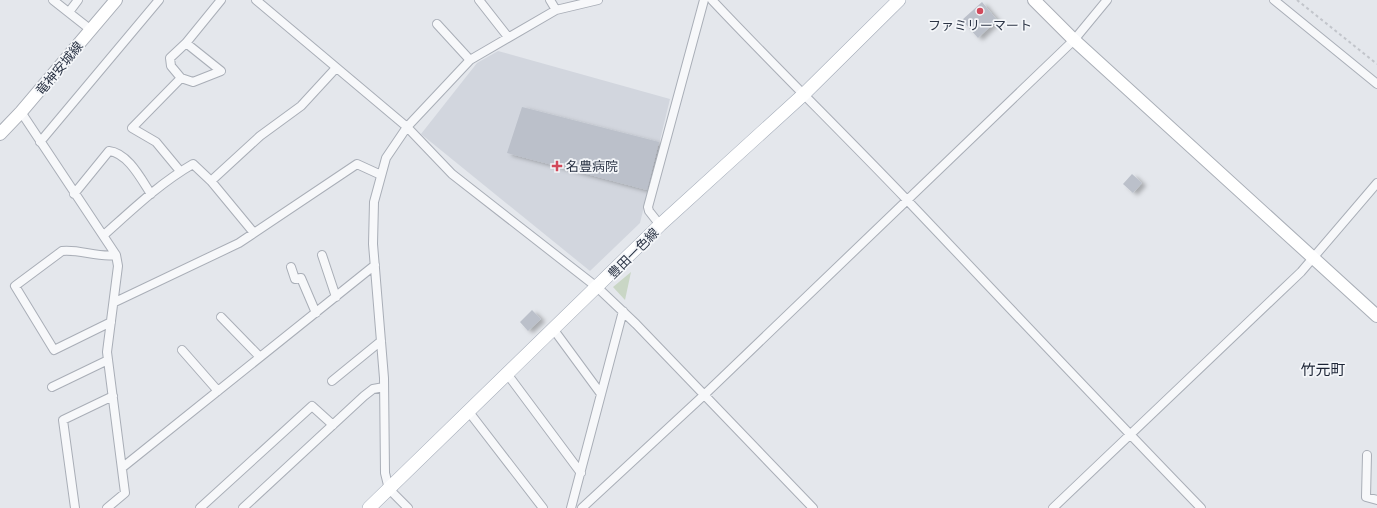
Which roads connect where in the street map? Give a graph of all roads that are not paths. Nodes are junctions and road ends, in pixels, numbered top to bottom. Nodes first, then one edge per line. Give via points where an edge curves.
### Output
1 (53, 0) edge
2 (78, 0) edge
3 (116, 0) edge
4 (159, 0) edge
5 (221, 0) edge
6 (256, 0) edge
7 (479, 0) edge
8 (550, 0) edge
9 (598, 0) edge
10 (704, 0) edge
11 (712, 0) edge
12 (899, 0) edge
13 (1034, 0) edge
14 (1107, 0) edge
15 (1274, 0) edge
16 (556, 10) junction
17 (69, 12) junction
18 (437, 24) dead end
19 (91, 30) junction
20 (508, 37) junction
21 (1074, 40) junction
22 (186, 43) junction
23 (470, 60) junction
24 (336, 68) junction
25 (181, 78) junction
26 (1377, 84) edge
27 (804, 94) junction
28 (21, 112) junction
29 (407, 127) junction
30 (0, 134) edge
31 (40, 142) junction
32 (180, 172) junction
33 (381, 174) junction
34 (211, 181) junction
35 (1377, 183) edge
36 (74, 194) junction
37 (151, 194) junction
38 (907, 200) junction
39 (660, 225) junction
40 (254, 233) junction
41 (104, 235) junction
42 (116, 256) junction
43 (322, 256) dead end
44 (1312, 258) junction
45 (375, 265) junction
46 (291, 267) dead end
47 (598, 288) junction
48 (336, 297) junction
49 (115, 302) junction
50 (623, 311) junction
51 (316, 313) junction
52 (1377, 316) edge
53 (221, 317) dead end
54 (111, 322) junction
55 (554, 330) junction
56 (381, 341) junction
57 (182, 350) dead end
58 (260, 357) junction
59 (108, 360) junction
60 (508, 375) junction
61 (332, 381) dead end
62 (52, 387) dead end
63 (384, 387) junction
64 (218, 391) junction
65 (601, 394) junction
66 (113, 396) junction
67 (703, 396) junction
68 (469, 412) junction
69 (333, 425) junction
70 (1129, 434) junction
71 (1367, 455) dead end
72 (123, 467) junction
73 (580, 473) junction
74 (389, 489) junction
75 (1377, 500) edge
76 (75, 508) edge
77 (107, 508) edge
78 (200, 508) edge
79 (243, 508) edge
80 (369, 508) edge
81 (408, 508) edge
82 (543, 508) edge
83 (572, 508) edge
84 (582, 508) edge
85 (813, 508) edge
86 (1053, 508) edge
87 (1201, 508) edge

1 - 17 street
2 - 17 street
3 - 19 street, 竜神安城線
4 - 31 street
5 - 22 street
6 - 24 street
7 - 20 street
8 - 16 street
9 - 16 street
10 - 39 street via 648,207
11 - 27 street via 782,75
12 - 27 main road, 豊田一色線
13 - 21 street
14 - 21 street
15 - 26 street
16 - 20 street
17 - 19 street
18 - 23 street
19 - 28 street, 竜神安城線
20 - 23 street
21 - 38 street
21 - 44 street
22 - 25 street via 170,58 171,66
22 - 25 street via 221,71 192,82
23 - 29 street
24 - 29 street
24 - 34 street via 301,106 260,136
25 - 32 street via 132,128 156,142
27 - 38 street
27 - 39 main road, 豊田一色線
28 - 30 street, 竜神安城線
28 - 31 street
29 - 33 street via 386,158
29 - 47 street via 452,174
31 - 36 street
32 - 34 street via 193,164
32 - 37 street
33 - 40 street via 357,164
33 - 45 street via 374,202
34 - 40 street
35 - 44 street
36 - 37 street via 109,151 115,152 130,164
36 - 41 street
37 - 41 street
38 - 67 street
38 - 70 street
39 - 47 main road, 豊田一色線
40 - 49 street via 239,243
41 - 42 street
42 - 49 street via 118,266
42 - 54 street via 62,251 14,286 54,350
43 - 48 street
44 - 52 street
44 - 70 street via 1291,281
45 - 48 street
45 - 56 street
46 - 51 street via 295,279 301,278
47 - 50 street
47 - 55 main road, 豊田一色線
48 - 51 street
49 - 54 street
50 - 65 street
50 - 67 street
51 - 58 street
53 - 58 street
54 - 59 street
55 - 60 main road, 豊田一色線
55 - 65 street
56 - 61 street
56 - 63 street
57 - 64 street
58 - 64 street
59 - 62 street
59 - 66 street
60 - 68 main road, 豊田一色線
60 - 73 street
63 - 69 street via 373,389
63 - 74 street via 385,473
64 - 72 street
65 - 73 street
66 - 72 street
66 - 76 street via 63,420
67 - 84 street
67 - 85 street
68 - 74 main road, 豊田一色線
68 - 82 street
69 - 78 street via 312,406
69 - 79 street
70 - 86 street
70 - 87 street
71 - 75 street via 1366,497
72 - 77 street via 125,493
73 - 83 street
74 - 80 main road, 豊田一色線
74 - 81 street

